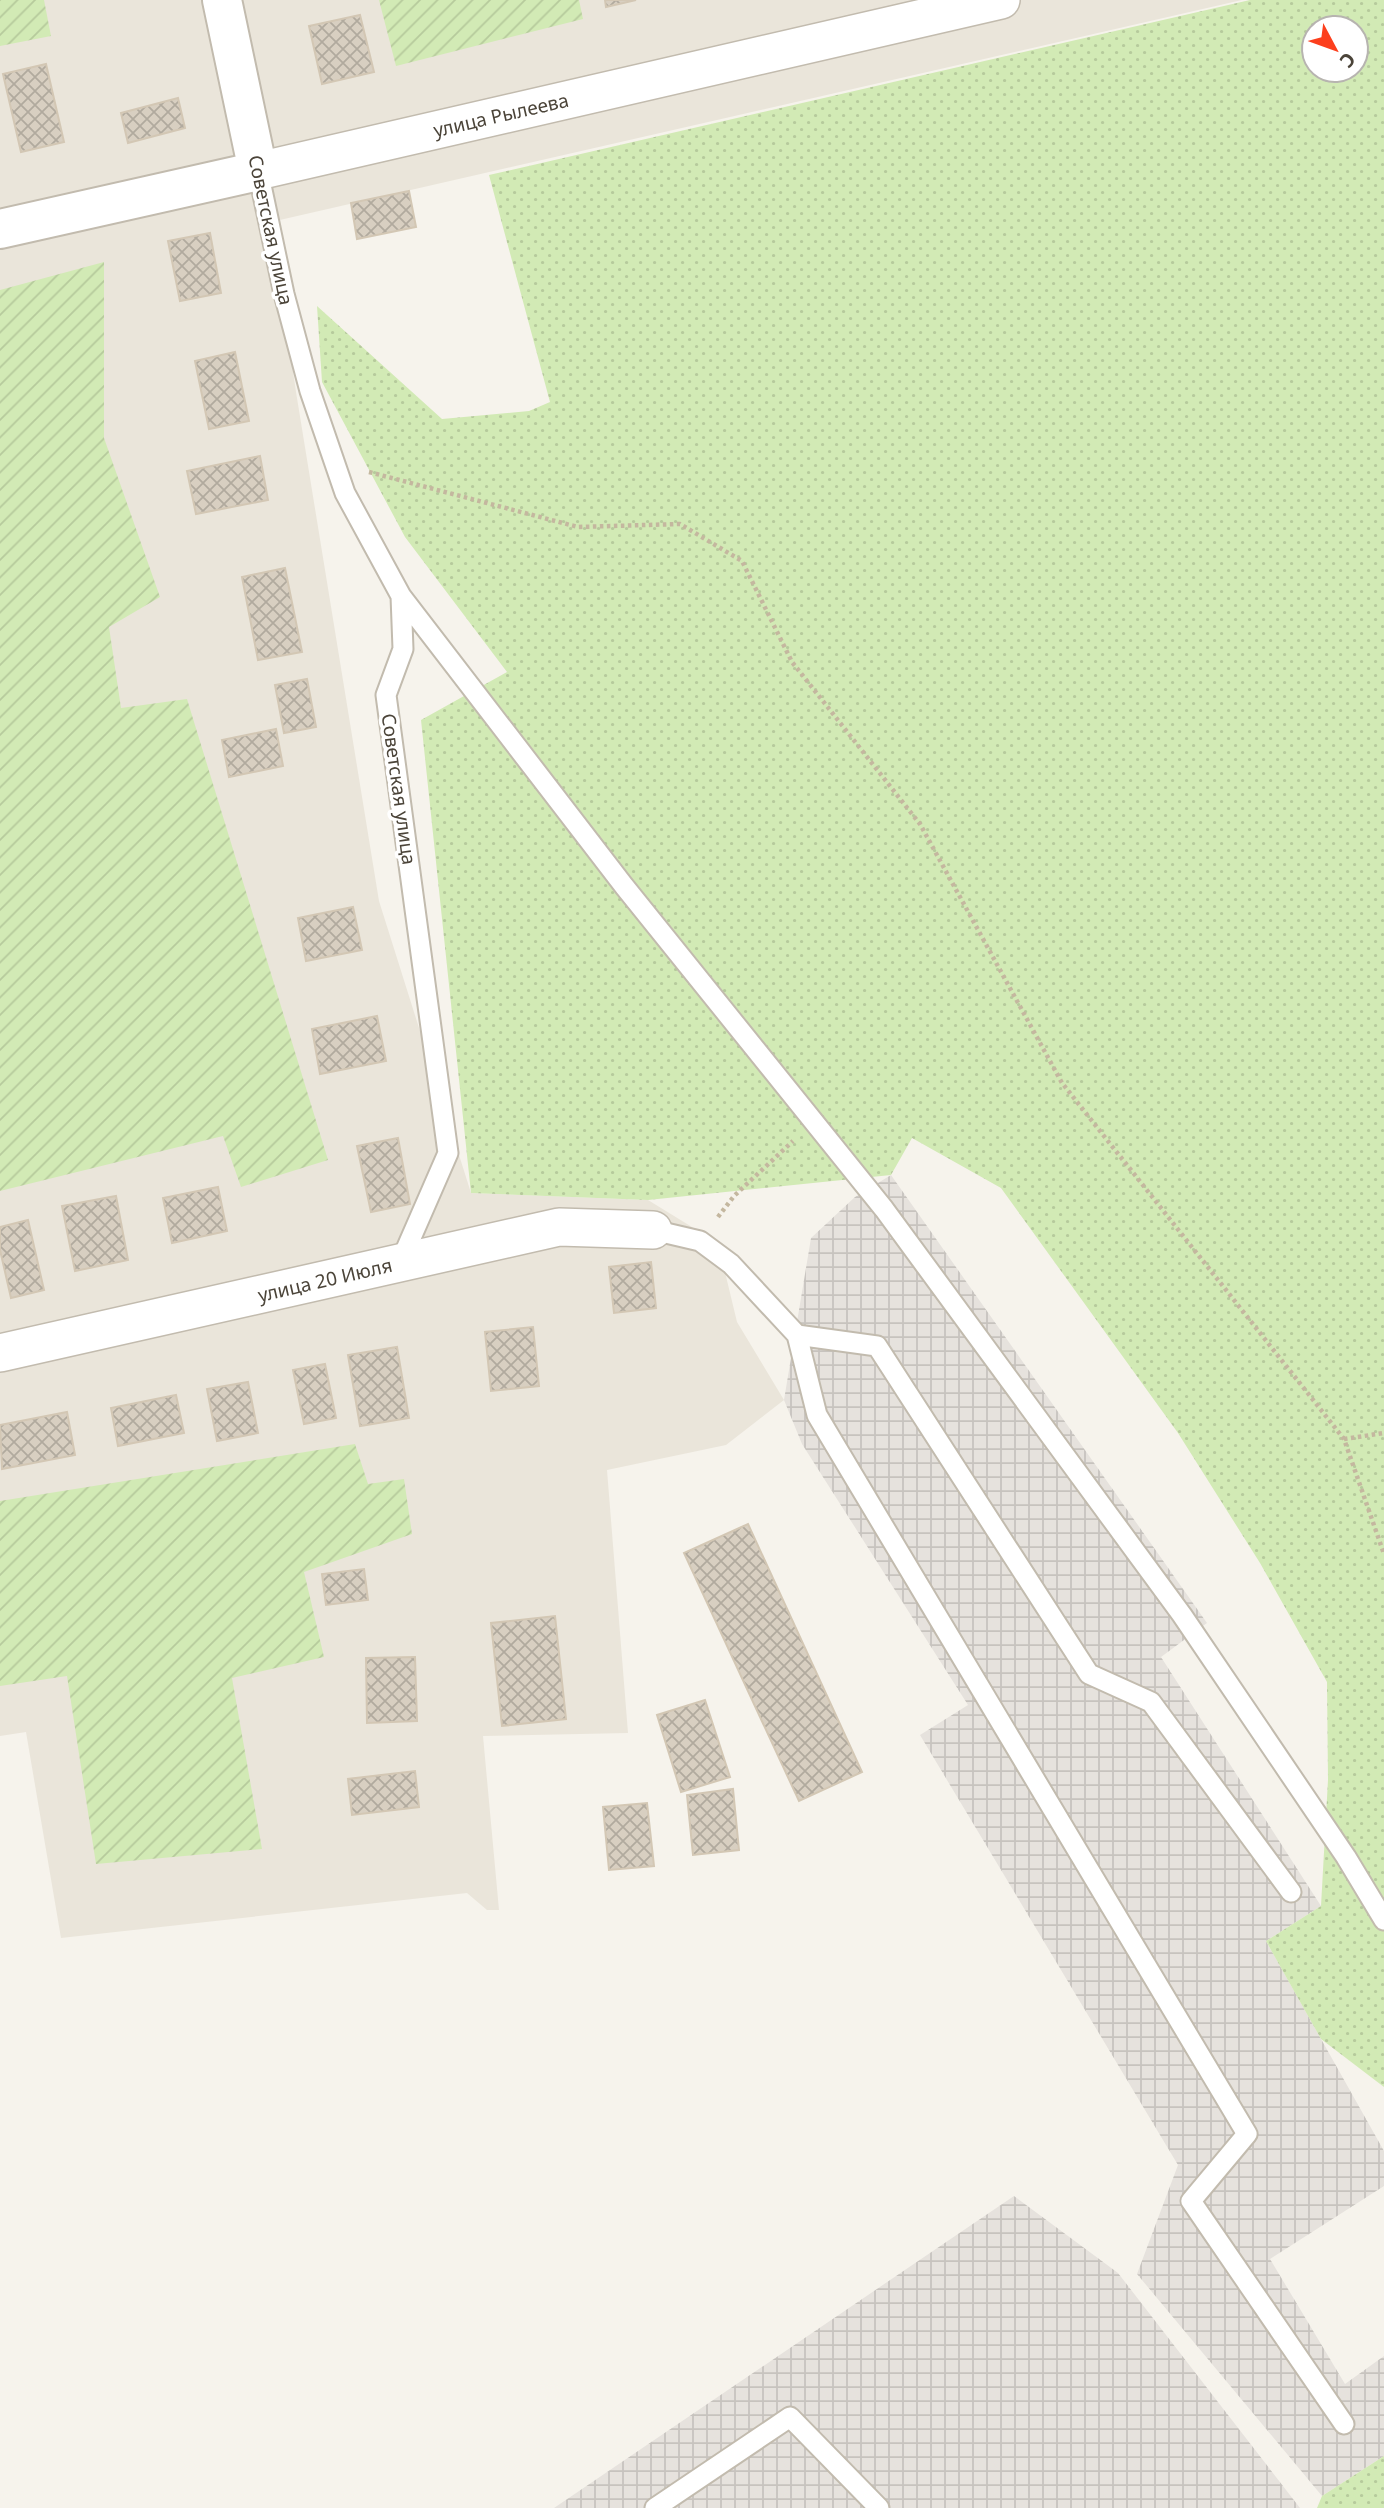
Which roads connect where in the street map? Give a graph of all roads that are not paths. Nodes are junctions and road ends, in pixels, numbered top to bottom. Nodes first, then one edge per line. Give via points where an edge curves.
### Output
1 (222, 0) edge
2 (1001, 0) edge
3 (258, 171) junction
4 (0, 229) edge
5 (401, 596) junction
6 (653, 1230) joint
7 (400, 1263) junction
8 (797, 1335) junction
9 (0, 1353) edge
10 (1291, 1892) dead end
11 (1384, 1920) edge
12 (1344, 2424) dead end
13 (655, 2508) edge
14 (879, 2508) edge

1 - 3 street, Советская улица
2 - 3 street, улица Рылеева
3 - 4 street, улица Рылеева
3 - 5 lane, Советская улица via 310,391 345,493
5 - 7 lane, Советская улица via 403,649 386,695 448,1153
5 - 11 lane via 624,886 884,1209 1182,1615
6 - 7 street, улица 20 Июля via 559,1227
6 - 8 lane via 700,1241 731,1264
7 - 9 street, улица 20 Июля
8 - 10 lane via 877,1346 1089,1674 1151,1702
8 - 12 lane via 817,1415 1247,2134 1191,2201
13 - 14 lane via 790,2417

